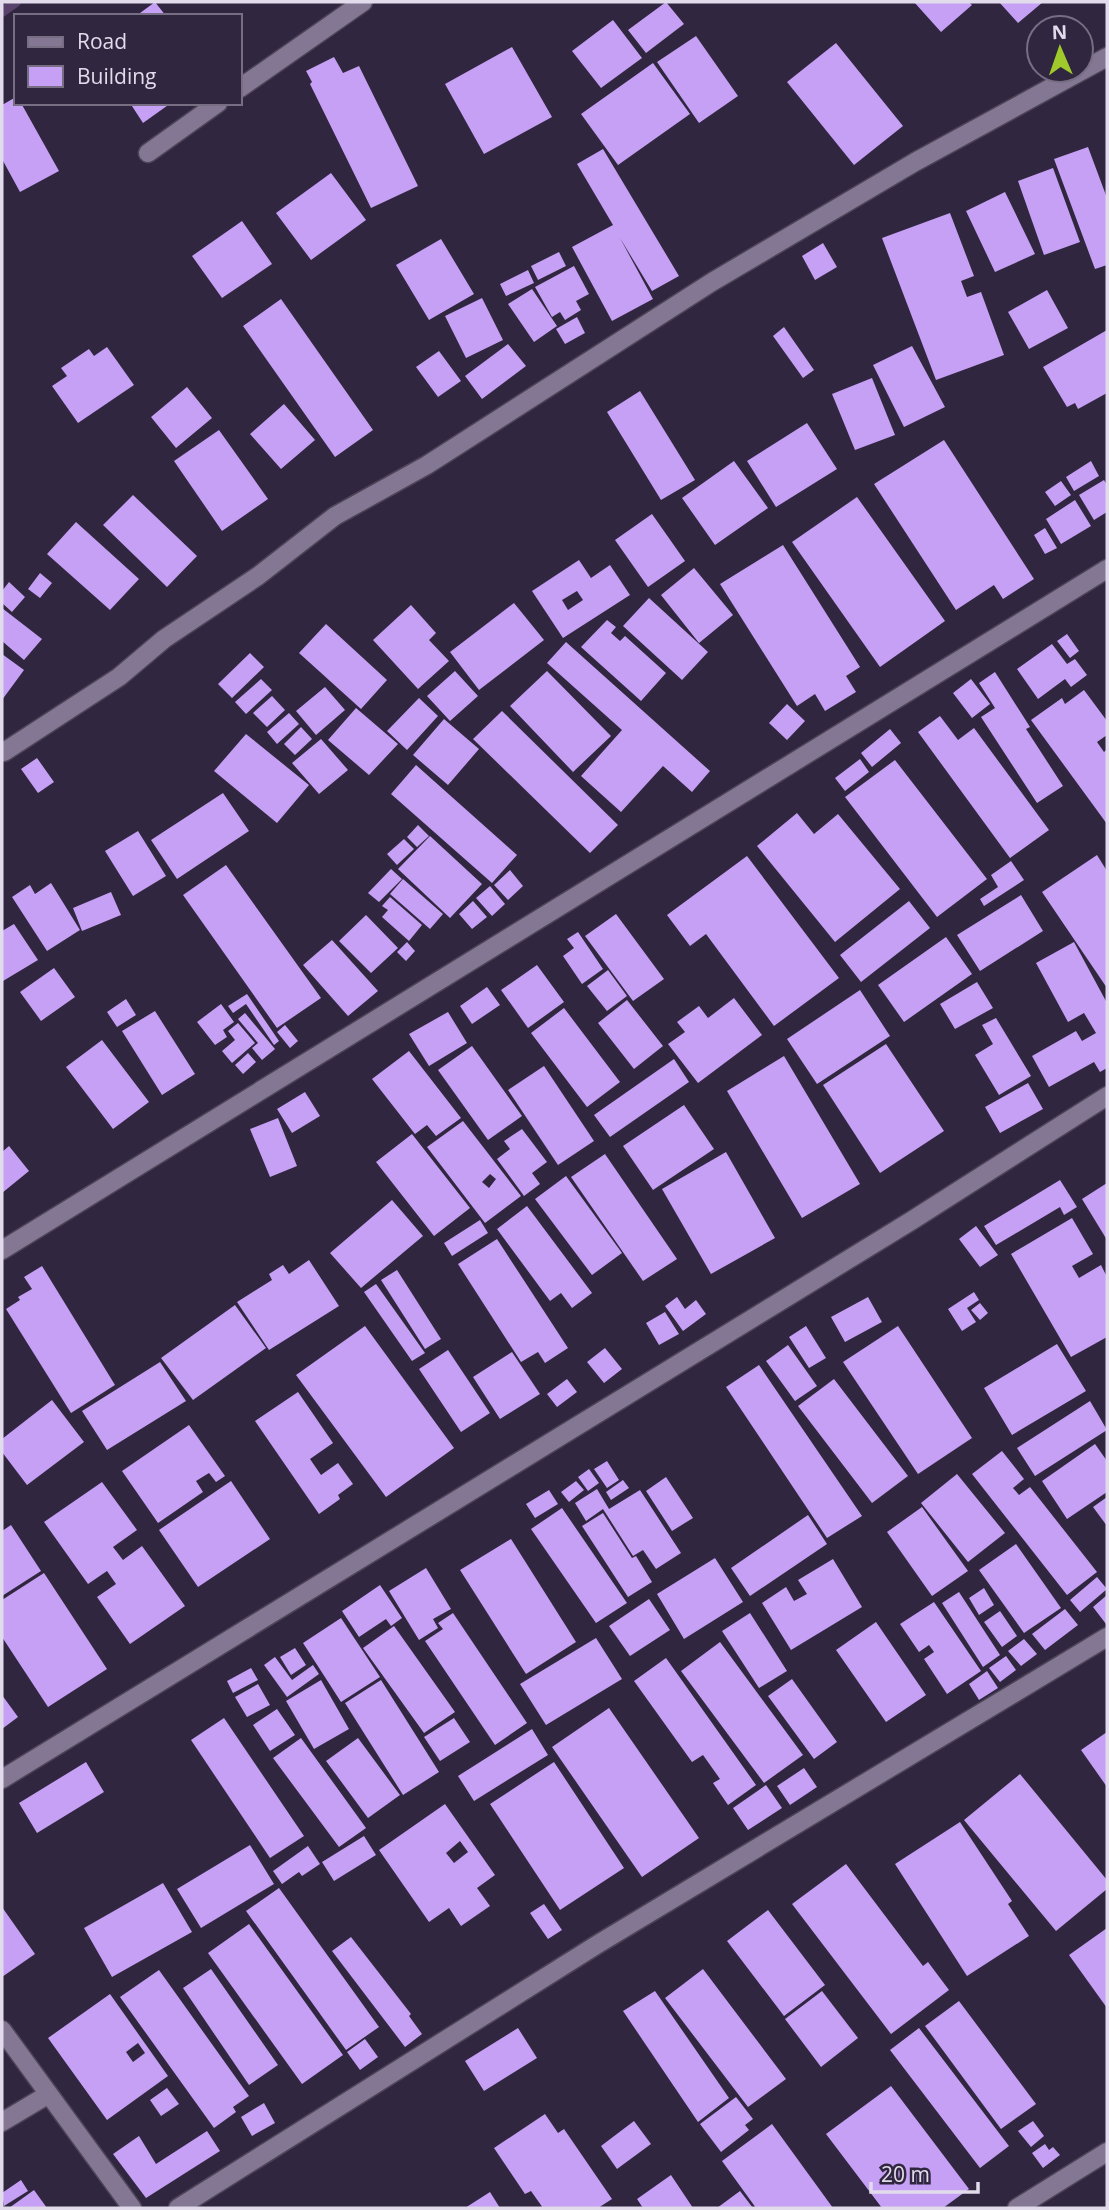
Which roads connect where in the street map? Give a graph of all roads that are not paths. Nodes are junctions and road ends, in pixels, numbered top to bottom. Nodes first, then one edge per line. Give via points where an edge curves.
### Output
1 (363, 2) edge
2 (1107, 57) edge
3 (242, 87) edge
4 (215, 105) edge
5 (148, 153) dead end
6 (1107, 569) edge
7 (4, 752) dead end
8 (1107, 1096) edge
9 (2, 1250) edge
10 (1107, 1637) edge
11 (2, 1779) edge
12 (2, 2030) edge
13 (49, 2094) junction
14 (2, 2122) edge
15 (1107, 2152) edge
16 (132, 2208) edge
17 (178, 2208) edge
18 (1017, 2208) edge

1 - 3 street
2 - 7 street via 915,162 736,268 427,465 335,516 258,576 164,639 119,677
4 - 5 street
6 - 9 street
8 - 11 street
10 - 17 street via 598,1944
12 - 13 street
13 - 14 street
13 - 16 street
15 - 18 street

